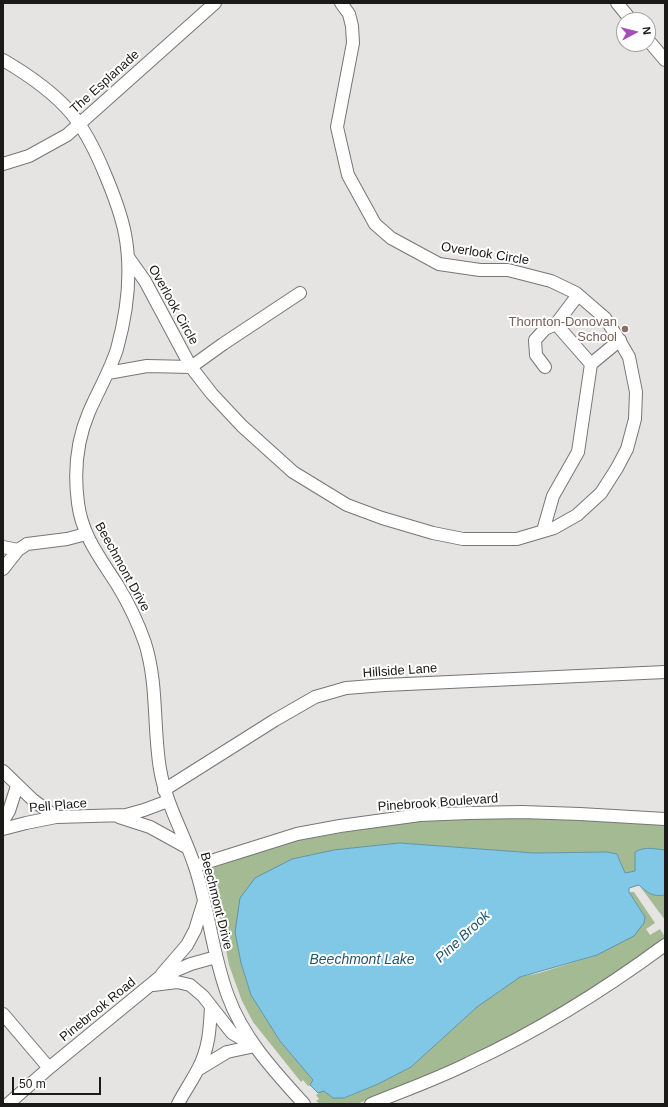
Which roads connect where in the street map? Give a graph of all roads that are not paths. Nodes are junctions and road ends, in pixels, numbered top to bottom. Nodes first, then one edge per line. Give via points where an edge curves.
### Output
1 (215, 3) edge
2 (341, 3) edge
3 (617, 3) edge
4 (625, 12) edge
5 (656, 49) edge
6 (3, 60) edge
7 (665, 60) edge
8 (79, 124) junction
9 (3, 164) edge
10 (128, 257) junction
11 (300, 293) dead end
12 (578, 295) junction
13 (556, 324) junction
14 (620, 340) junction
15 (591, 364) junction
16 (191, 367) junction
17 (545, 367) dead end
18 (108, 373) junction
19 (543, 531) junction
20 (86, 534) junction
21 (3, 547) edge
22 (18, 550) junction
23 (3, 569) edge
24 (665, 672) edge
25 (3, 771) edge
26 (17, 786) junction
27 (166, 796) junction
28 (116, 816) junction
29 (56, 817) junction
30 (665, 819) edge
31 (3, 821) edge
32 (3, 829) edge
33 (188, 848) junction
34 (195, 866) junction
35 (204, 900) junction
36 (665, 945) edge
37 (216, 957) junction
38 (152, 984) junction
39 (211, 1006) junction
40 (3, 1014) edge
41 (255, 1046) junction
42 (49, 1068) junction
43 (199, 1069) junction
44 (8, 1104) edge
45 (178, 1104) edge
46 (304, 1104) edge
47 (370, 1104) edge

1 - 8 street, The Esplanade
2 - 12 street, Overlook Circle via 349,14 353,43 337,127 348,175 375,224 391,238 439,264 480,270 508,270 551,281
3 - 4 street
5 - 7 street
6 - 8 street, Beechmont Drive via 54,96
8 - 9 street, The Esplanade via 67,135 40,151
8 - 10 street, Beechmont Drive via 94,148 115,200 125,232
10 - 16 street, Overlook Circle via 145,281
10 - 18 street, Beechmont Drive via 128,281 122,325
11 - 16 street
12 - 13 street
12 - 14 street, Overlook Circle via 604,318
13 - 15 street
13 - 17 street via 545,329 535,340 536,355
14 - 15 street
14 - 19 street, Overlook Circle via 629,357 636,392 635,419 627,449 601,494 577,515
15 - 19 street via 578,452 553,496
16 - 18 street, Overlook Circle via 147,366
16 - 19 street, Overlook Circle via 242,426 287,467 347,505 433,533 463,538 516,539
18 - 20 street, Beechmont Drive via 86,419 79,447 77,497
20 - 22 street via 27,544
20 - 27 street, Beechmont Drive via 131,609 148,652 154,687 157,741
21 - 22 street
22 - 23 street
24 - 27 street, Hillside Lane via 346,688 316,697 275,720
25 - 26 street
26 - 29 street
26 - 31 street
27 - 28 street, Pell Place via 135,813
27 - 33 street, Beechmont Drive
28 - 29 street, Pell Place
28 - 33 street, Pell Place via 150,827
29 - 32 street, Pell Place
30 - 34 street, Pinebrook Boulevard via 522,812 420,815 304,833
33 - 34 street, Beechmont Drive
34 - 35 street, Beechmont Drive
35 - 37 street, Beechmont Drive
35 - 38 street via 187,945
36 - 47 street via 612,983 517,1039 469,1064
37 - 38 street, Pinebrook Road via 182,967
37 - 41 street, Beechmont Drive via 232,1006
38 - 39 street via 186,983 198,991
38 - 42 street, Pinebrook Road
39 - 41 street via 232,1034
39 - 43 street via 209,1035
40 - 42 street
41 - 43 street via 227,1052
41 - 46 street, Beechmont Drive
42 - 44 street, Pinebrook Road
43 - 45 street

